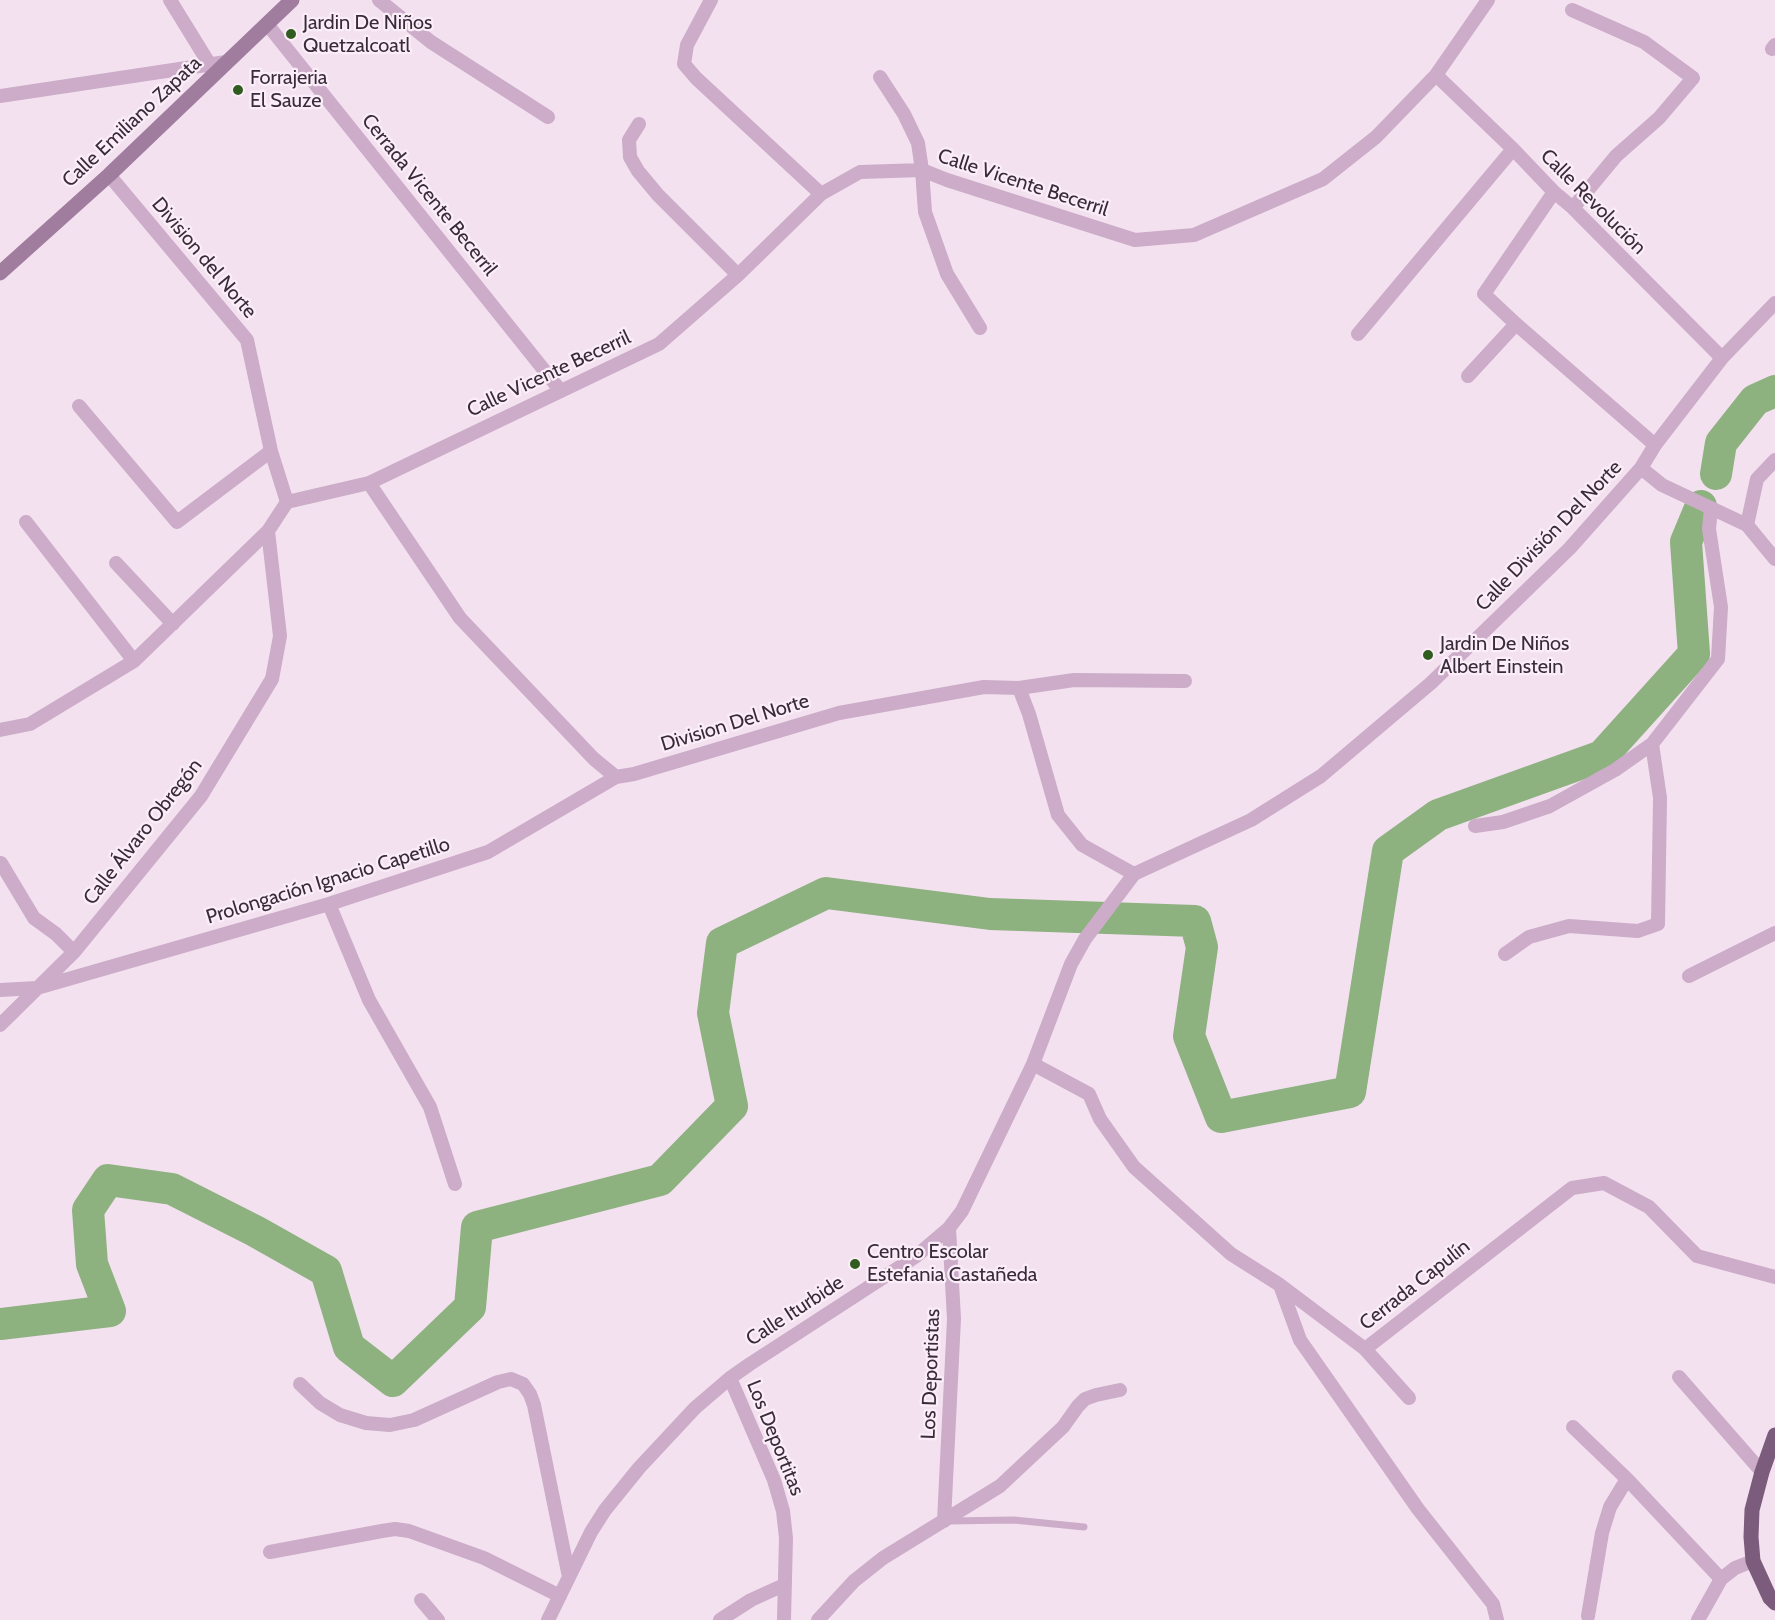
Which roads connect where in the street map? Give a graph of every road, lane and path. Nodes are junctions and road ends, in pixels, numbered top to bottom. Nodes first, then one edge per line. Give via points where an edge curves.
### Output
1 (170, 0) edge
2 (292, 0) edge
3 (379, 0) edge
4 (711, 0) edge
5 (1488, 0) edge
6 (1572, 10) dead end
7 (267, 24) junction
8 (226, 62) junction
9 (210, 65) junction
10 (1436, 75) junction
11 (880, 77) dead end
12 (0, 96) edge
13 (548, 117) dead end
14 (639, 124) dead end
15 (1513, 149) junction
16 (922, 170) junction
17 (109, 175) junction
18 (1554, 192) junction
19 (821, 194) junction
20 (1573, 208) junction
21 (0, 273) edge
22 (738, 275) junction
23 (1775, 303) edge
24 (1516, 324) junction
25 (980, 328) dead end
26 (1358, 334) dead end
27 (1722, 358) junction
28 (1468, 376) dead end
29 (560, 390) junction
30 (79, 406) dead end
31 (1655, 445) junction
32 (271, 451) junction
33 (1775, 460) edge
34 (1641, 468) junction
35 (369, 483) junction
36 (287, 502) junction
37 (1711, 508) junction
38 (26, 522) dead end
39 (1747, 525) junction
40 (268, 531) junction
41 (1775, 559) edge
42 (116, 563) dead end
43 (173, 624) junction
44 (134, 661) junction
45 (1185, 681) dead end
46 (1019, 688) junction
47 (0, 730) edge
48 (1652, 744) junction
49 (616, 777) junction
50 (1475, 826) dead end
51 (1, 863) edge
52 (1131, 879) junction
53 (329, 904) junction
54 (1775, 933) edge
55 (74, 952) junction
56 (1504, 954) dead end
57 (1689, 976) dead end
58 (37, 988) junction
59 (0, 990) edge
60 (0, 1025) edge
61 (1033, 1064) junction
62 (455, 1185) dead end
63 (949, 1228) junction
64 (1775, 1277) edge
65 (1280, 1284) junction
66 (1365, 1349) junction
67 (1679, 1377) dead end
68 (730, 1378) junction
69 (300, 1384) dead end
70 (1120, 1390) dead end
71 (1409, 1398) dead end
72 (1573, 1427) dead end
73 (1775, 1435) edge
74 (1762, 1472) junction
75 (1627, 1479) junction
76 (944, 1521) junction
77 (1084, 1527) dead end
78 (270, 1552) dead end
79 (1753, 1561) junction
80 (569, 1577) junction
81 (1721, 1579) junction
82 (784, 1585) junction
83 (560, 1596) junction
84 (421, 1600) dead end
85 (1775, 1603) edge
86 (1588, 1616) dead end
87 (438, 1620) edge
88 (548, 1620) edge
89 (720, 1620) edge
90 (784, 1620) edge
91 (818, 1620) edge
92 (1497, 1620) edge
93 (1698, 1620) edge

1 - 9 street
2 - 7 main road, Calle Emiliano Zapata
3 - 13 street via 431,42
4 - 19 street via 687,45 684,64
5 - 10 street, Calle Vicente Becerril
6 - 20 street via 1644,42 1693,78 1659,118 1616,156
7 - 8 main road, Calle Emiliano Zapata
7 - 29 street, Cerrada Vicente Becerril
8 - 9 street
8 - 17 main road, Calle Emiliano Zapata
9 - 12 street
10 - 15 street, Calle Revolución
10 - 16 street, Calle Vicente Becerril via 1376,137 1323,179 1194,235 1135,240
11 - 16 street via 918,143
14 - 22 street via 629,140 630,157 638,171
15 - 18 street, Calle Revolución
15 - 26 street
16 - 19 street, Calle Vicente Becerril via 860,172
16 - 25 street via 925,212 947,274
17 - 21 main road, Calle Emiliano Zapata
17 - 32 street, Division del Norte via 247,340
18 - 20 street, Calle Revolución
18 - 24 street via 1484,294
19 - 22 street, Calle Vicente Becerril
20 - 27 street, Calle Revolución
22 - 29 street, Calle Vicente Becerril via 659,344
23 - 27 street, Calle División Del Norte
24 - 28 street
24 - 31 street
27 - 31 street, Calle División Del Norte
29 - 35 street, Calle Vicente Becerril
30 - 32 street via 177,522
31 - 34 street, Calle División Del Norte
32 - 36 street, Division del Norte
33 - 39 street via 1757,479
34 - 37 street via 1662,486
34 - 52 street, Calle División Del Norte via 1570,548 1431,683 1321,776 1251,820
35 - 36 street
35 - 49 street via 460,618 594,759
36 - 40 street
37 - 39 street
37 - 48 street via 1709,529 1721,606 1718,659
38 - 44 street
39 - 41 street
40 - 43 street
40 - 55 street, Calle Álvaro Obregón via 280,636 272,679 201,796
42 - 43 street
43 - 44 street
44 - 47 street via 30,724
45 - 46 street, Division Del Norte via 1074,680
46 - 49 street, Division Del Norte via 984,687 838,713
46 - 52 street via 1058,815 1082,845
48 - 50 street via 1550,806 1503,822
48 - 56 street via 1660,798 1658,924 1638,931 1569,926 1529,937
49 - 53 street, Prolongación Ignacio Capetillo via 488,852
51 - 55 street via 34,918 57,933
52 - 61 street, Calle Iturbide via 1071,964
53 - 58 street, Prolongación Ignacio Capetillo
53 - 62 street via 369,1000 430,1107
54 - 57 street
55 - 58 street, Calle Álvaro Obregón
58 - 59 street, Prolongación Ignacio Capetillo
58 - 60 street, Calle Álvaro Obregón
61 - 63 street, Calle Iturbide via 962,1211
61 - 65 street, Cerrada Capulín via 1089,1094 1100,1119 1134,1167 1231,1254
63 - 68 street, Calle Iturbide via 915,1257
63 - 76 street, Los Deportistas via 954,1319
64 - 66 street, Cerrada Capulín via 1697,1256 1649,1207 1604,1183 1572,1188
65 - 66 street, Cerrada Capulín
65 - 92 street via 1300,1340 1418,1509 1492,1604
66 - 71 street
67 - 74 street
68 - 80 street, Calle Iturbide via 695,1408 620,1489 591,1532
68 - 82 street, Los Deportitas via 765,1455 780,1501 786,1538
69 - 80 street via 320,1404 340,1416 390,1425 422,1417 498,1382 511,1380 523,1384 534,1405
70 - 76 street via 1085,1399 1057,1433 1000,1486
72 - 75 street
73 - 74 main road
74 - 79 main road via 1752,1510
75 - 81 street
75 - 86 street via 1610,1508 1602,1533
76 - 77 lane via 1014,1520
76 - 91 street via 883,1558 854,1581
78 - 83 street via 395,1529 409,1531 484,1558
79 - 81 street
79 - 85 main road
80 - 83 street, Calle Iturbide
81 - 93 street
82 - 89 street
82 - 90 street, Los Deportitas
83 - 88 street, Calle Iturbide
84 - 87 street

